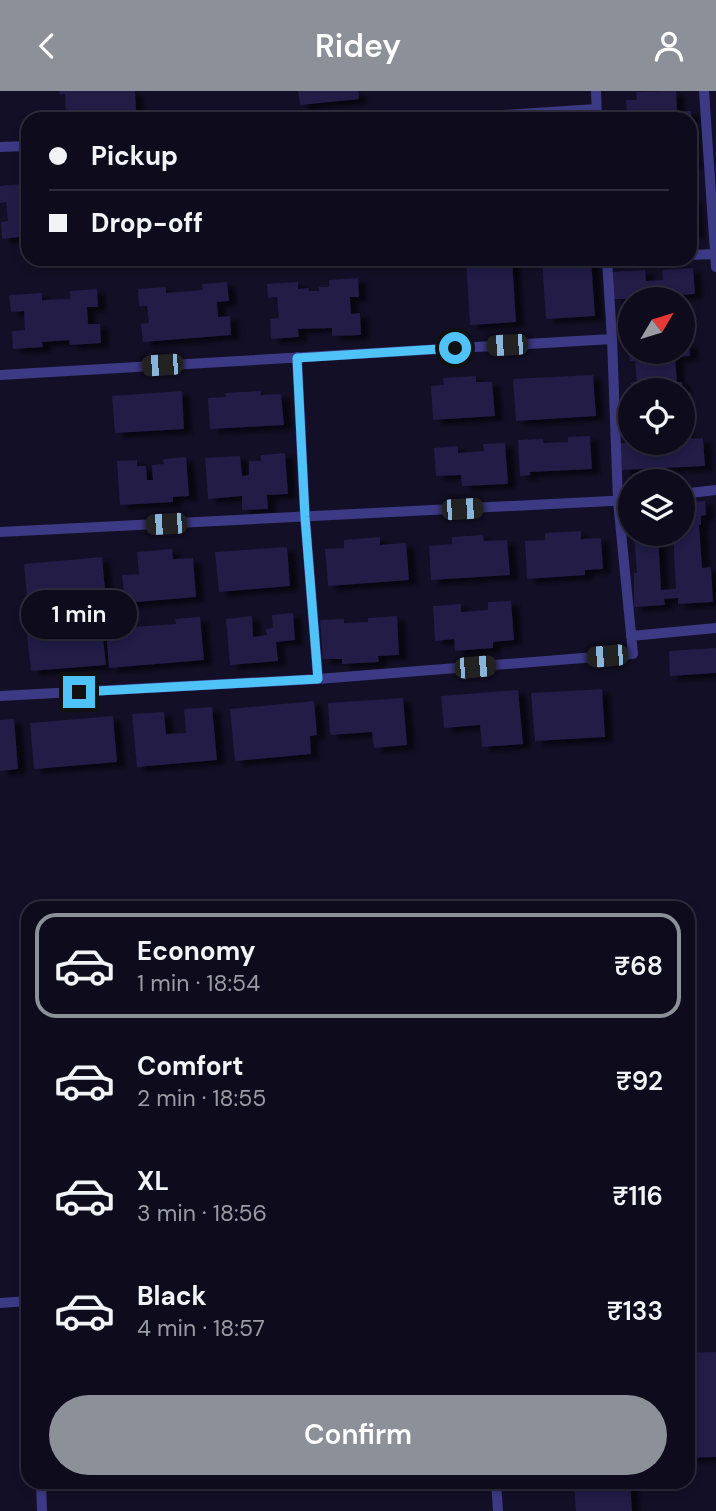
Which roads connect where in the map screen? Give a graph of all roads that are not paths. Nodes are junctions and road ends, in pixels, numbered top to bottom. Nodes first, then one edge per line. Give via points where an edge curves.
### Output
1 (596, 91) edge
2 (704, 91) edge
3 (596, 112) edge
4 (21, 146) edge
5 (0, 147) edge
6 (715, 254) edge
7 (697, 255) edge
8 (607, 266) edge
9 (716, 267) edge
10 (612, 339) junction
11 (297, 358) junction
12 (0, 375) edge
13 (622, 469) edge
14 (716, 490) edge
15 (695, 492) edge
16 (618, 500) edge
17 (305, 517) junction
18 (0, 532) edge
19 (626, 546) edge
20 (716, 628) edge
21 (631, 636) junction
22 (318, 679) junction
23 (0, 696) edge
24 (21, 1302) edge
25 (0, 1303) edge
26 (41, 1489) edge
27 (496, 1489) edge
28 (42, 1511) edge
29 (498, 1511) edge

1 - 3 lane
2 - 6 lane
4 - 5 lane
6 - 7 lane
6 - 9 lane
8 - 10 lane
10 - 11 lane
10 - 13 lane
11 - 12 lane
11 - 17 lane
14 - 15 lane
16 - 17 lane
17 - 18 lane
17 - 22 lane
19 - 21 lane
20 - 21 lane
21 - 22 lane via 633,654
22 - 23 lane
24 - 25 lane
26 - 28 lane
27 - 29 lane

